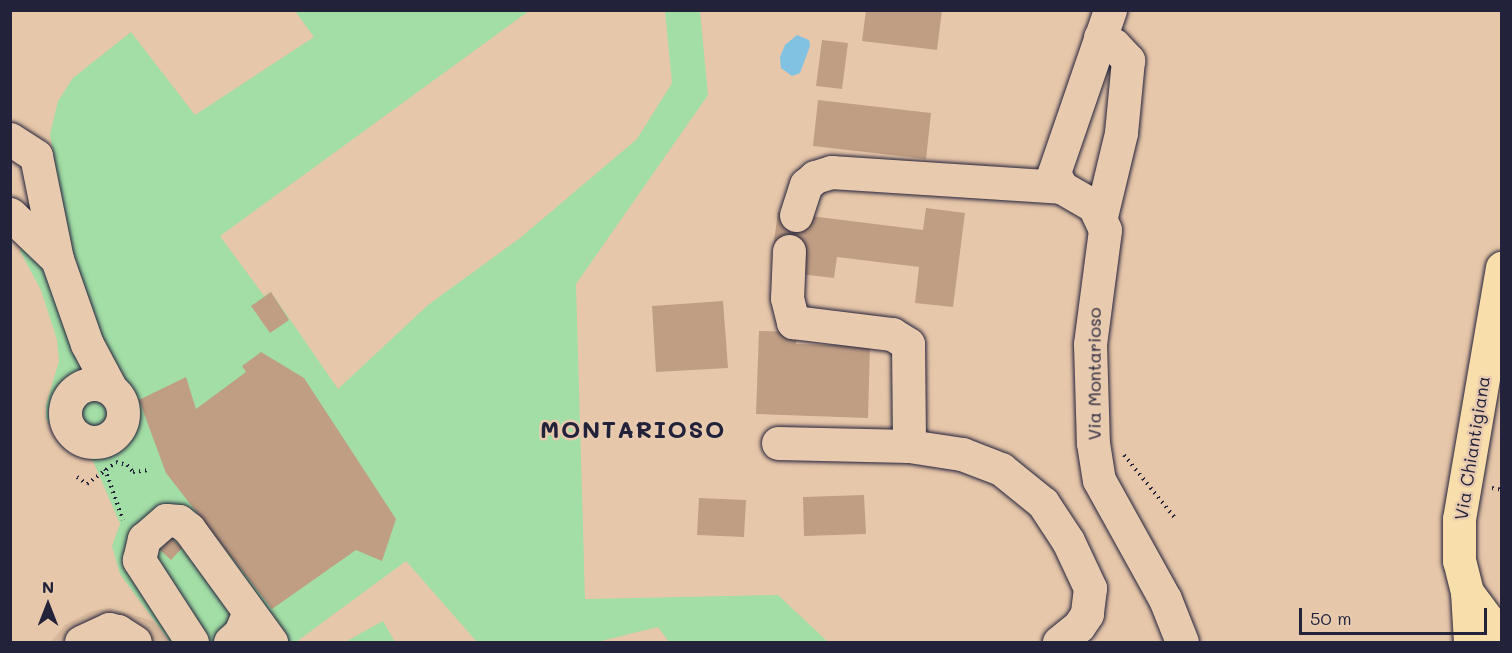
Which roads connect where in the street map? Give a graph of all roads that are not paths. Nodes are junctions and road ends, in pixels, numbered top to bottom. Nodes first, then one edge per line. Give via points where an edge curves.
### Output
1 (1105, 24) edge
2 (10, 139) edge
3 (1061, 187) junction
4 (10, 214) edge
5 (796, 214) dead end
6 (1101, 216) junction
7 (789, 251) dead end
8 (57, 259) junction
9 (1502, 268) edge
10 (97, 388) dead end
11 (778, 443) dead end
12 (909, 446) junction
13 (1467, 592) junction
14 (248, 614) junction
15 (1502, 639) edge
16 (81, 642) edge
17 (135, 642) edge
18 (192, 642) edge
19 (230, 642) edge
20 (271, 642) edge
21 (1059, 642) edge
22 (1182, 642) edge
23 (1470, 642) edge

1 - 3 street via 1056,159 1054,173
1 - 6 street, Via Montarioso via 1114,45 1128,60 1121,133
2 - 8 street via 36,156
3 - 5 street via 831,172 806,185
3 - 6 street via 1090,202
4 - 8 street
6 - 22 street, Via Montarioso via 1105,240 1091,326 1093,426 1101,487 1170,608
7 - 12 street via 787,298 793,321 892,334 908,344
8 - 10 street via 87,344 88,367
9 - 13 main road, Via Chiantigiana via 1459,519 1459,561
11 - 12 street
12 - 21 street via 962,454 1001,469 1043,503 1068,541 1090,588 1087,614 1079,627
13 - 15 main road, Via Chiantigiana
13 - 23 main road, Via Chiantigiana
14 - 18 street via 179,521 160,522 140,545 142,566
14 - 19 street via 240,633
14 - 20 street
16 - 17 street via 109,629

